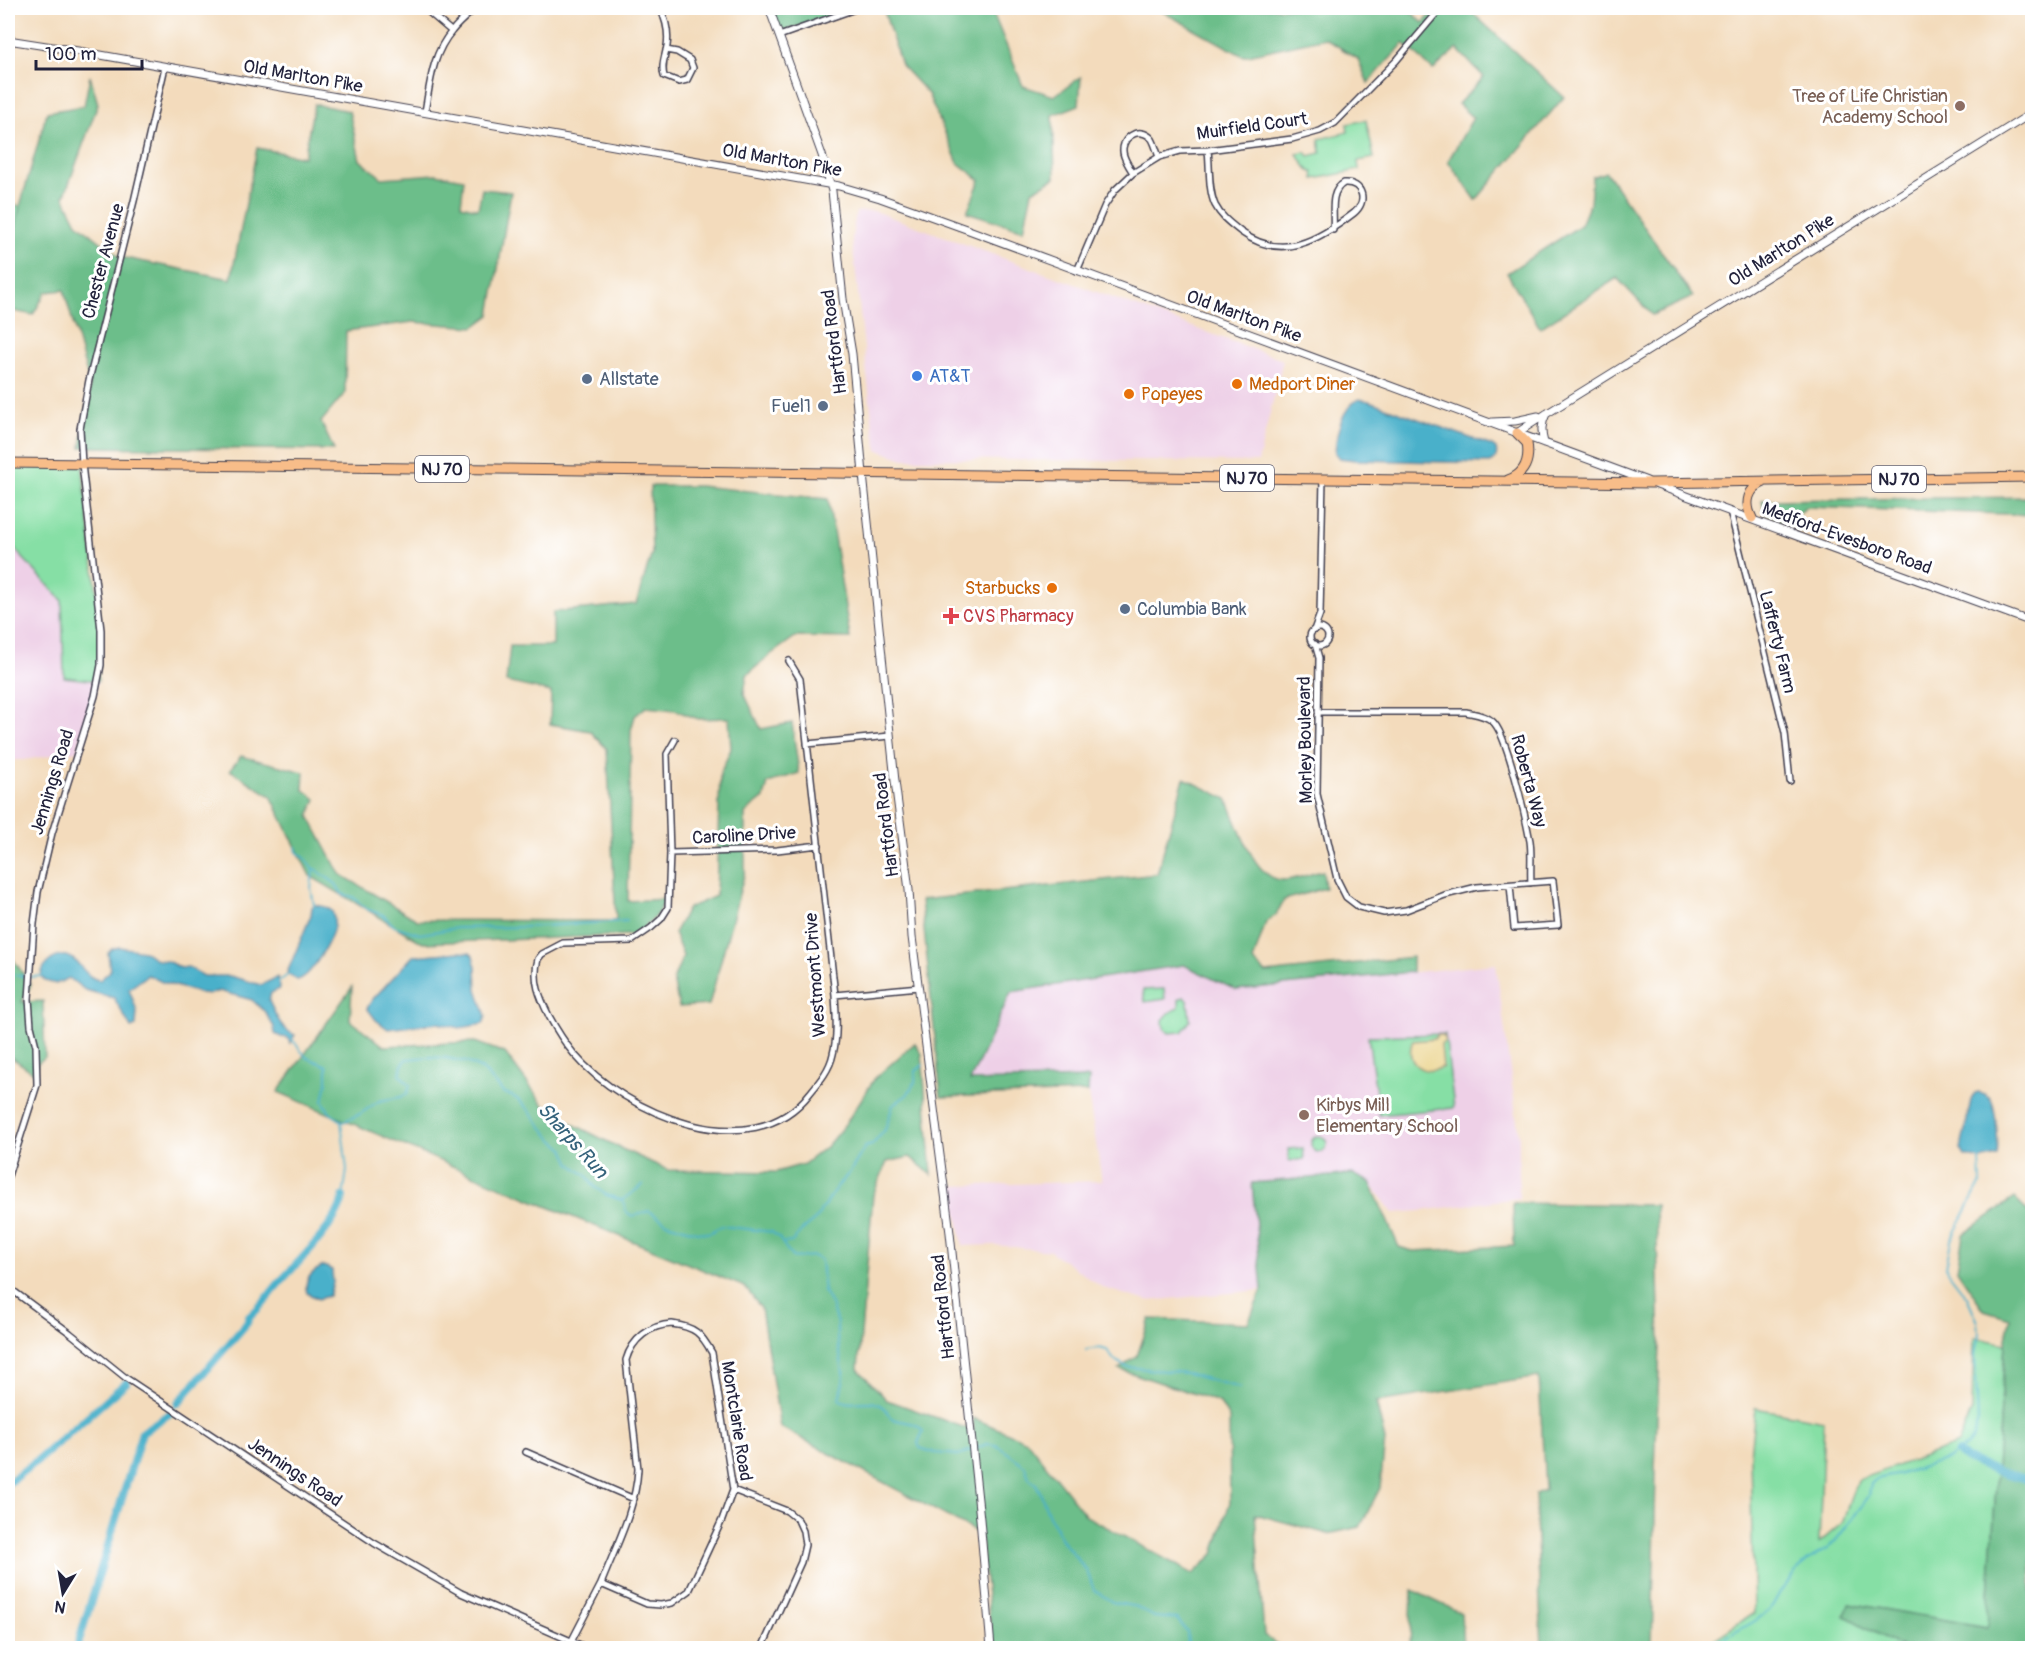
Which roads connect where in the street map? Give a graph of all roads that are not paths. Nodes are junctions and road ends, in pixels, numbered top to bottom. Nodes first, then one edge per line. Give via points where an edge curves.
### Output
1 (424, 8) edge
2 (477, 8) edge
3 (660, 8) edge
4 (769, 8) edge
5 (858, 8) edge
6 (1442, 8) edge
7 (451, 31) junction
8 (779, 36) junction
9 (8, 40) edge
10 (666, 50) junction
11 (165, 68) junction
12 (425, 112) junction
13 (2032, 113) edge
14 (1208, 150) junction
15 (1159, 157) junction
16 (1133, 173) junction
17 (831, 184) junction
18 (1332, 230) junction
19 (1077, 271) junction
20 (1546, 414) junction
21 (1483, 421) junction
22 (1517, 433) junction
23 (1544, 443) junction
24 (8, 463) edge
25 (82, 464) junction
26 (863, 474) junction
27 (2032, 477) edge
28 (1323, 479) junction
29 (1503, 481) junction
30 (1766, 481) junction
31 (1651, 483) junction
32 (1730, 510) junction
33 (1752, 518) junction
34 (1320, 615) junction
35 (2032, 622) edge
36 (1323, 629) junction
37 (1314, 630) junction
38 (1315, 644) junction
39 (1325, 644) junction
40 (1319, 658) junction
41 (789, 661) dead end
42 (1318, 712) junction
43 (890, 736) junction
44 (675, 740) dead end
45 (807, 744) junction
46 (1790, 781) dead end
47 (819, 845) junction
48 (670, 853) junction
49 (1531, 883) junction
50 (1510, 885) junction
51 (919, 987) junction
52 (835, 995) junction
53 (8, 1176) edge
54 (8, 1287) edge
55 (526, 1452) dead end
56 (733, 1490) junction
57 (634, 1499) junction
58 (601, 1584) junction
59 (571, 1642) junction
60 (587, 1648) edge
61 (762, 1648) edge
62 (992, 1648) edge

1 - 7 street
2 - 7 street
3 - 10 street via 667,27
4 - 8 street, Hartford Road
5 - 8 street
6 - 14 street, Muirfield Court via 1335,123 1306,137
7 - 12 street via 434,64
8 - 17 street, Hartford Road
9 - 11 street, Old Marlton Pike
10 - 10 street via 664,76 679,82 687,80 693,68 690,60
11 - 12 street, Old Marlton Pike
11 - 25 street, Chester Avenue via 88,380 80,429
12 - 17 street, Old Marlton Pike
13 - 20 street, Old Marlton Pike
14 - 15 street, Muirfield Court
14 - 18 street via 1215,204 1227,222 1245,235 1272,245 1297,246
15 - 16 street, Muirfield Court
15 - 16 street via 1152,140 1144,134 1132,134 1126,138 1123,155
16 - 19 street, Muirfield Court via 1106,205
17 - 19 street, Old Marlton Pike via 880,198
17 - 26 street, Hartford Road
18 - 18 street via 1359,209 1360,190 1353,184 1344,183 1337,190
19 - 21 street, Old Marlton Pike
20 - 21 street via 1515,421
20 - 22 street, Old Marlton Pike
20 - 23 street via 1541,428
21 - 22 street, Old Marlton Pike
22 - 23 street, Old Marlton Pike
22 - 29 highway via 1527,443 1528,460 1519,475
23 - 31 street, Medford-Evesboro Road
24 - 25 highway, NJ 70
25 - 26 highway, NJ 70
25 - 53 street, Jennings Road via 101,630 101,665 38,892 29,999 37,1085
26 - 28 highway, NJ 70
26 - 43 street, Hartford Road
27 - 30 highway, NJ 70
28 - 29 highway, NJ 70
28 - 34 street
29 - 31 highway, NJ 70
30 - 31 highway, NJ 70
30 - 33 highway via 1749,495 1748,511
31 - 32 street, Medford-Evesboro Road
32 - 33 street, Medford-Evesboro Road
32 - 46 street, Lafferty Farm via 1785,733
33 - 35 street, Medford-Evesboro Road
34 - 36 street
34 - 37 street
36 - 37 street
36 - 39 street via 1328,633
37 - 38 street via 1311,638
38 - 39 street
38 - 40 street, Morley Boulevard
39 - 40 street, Morley Boulevard
40 - 42 street, Morley Boulevard
41 - 45 street, Westmont Drive via 800,679
42 - 49 street, Roberta Way via 1466,712 1494,722 1509,756 1525,821
42 - 50 street, Morley Boulevard via 1317,794 1336,879 1346,897 1359,907 1383,913 1406,910 1477,887
43 - 45 street
43 - 51 street, Hartford Road
44 - 48 street, Westmont Drive via 667,754
45 - 47 street, Westmont Drive
47 - 48 street, Caroline Drive
47 - 52 street, Westmont Drive
48 - 52 street, Westmont Drive via 668,908 644,934 632,941 563,943 538,959 535,977 557,1032 596,1075 649,1109 677,1120 704,1128 757,1128 784,1117 806,1099 826,1072 836,1038
49 - 50 street, Morley Boulevard
49 - 50 street, Morley Boulevard via 1553,881 1558,925 1514,928
51 - 52 street
51 - 62 street, Hartford Road via 950,1233
54 - 59 street, Jennings Road via 126,1378 369,1539 461,1593
55 - 57 street
56 - 57 street, Montclarie Road via 712,1353 697,1331 662,1324 639,1337 626,1360 638,1469
56 - 58 street, Montclarie Road via 689,1591 681,1598 661,1605 647,1604
56 - 61 street via 787,1511 803,1531 801,1562
57 - 58 street, Montclarie Road
58 - 59 street, Montclarie Road
59 - 60 street, Jennings Road

